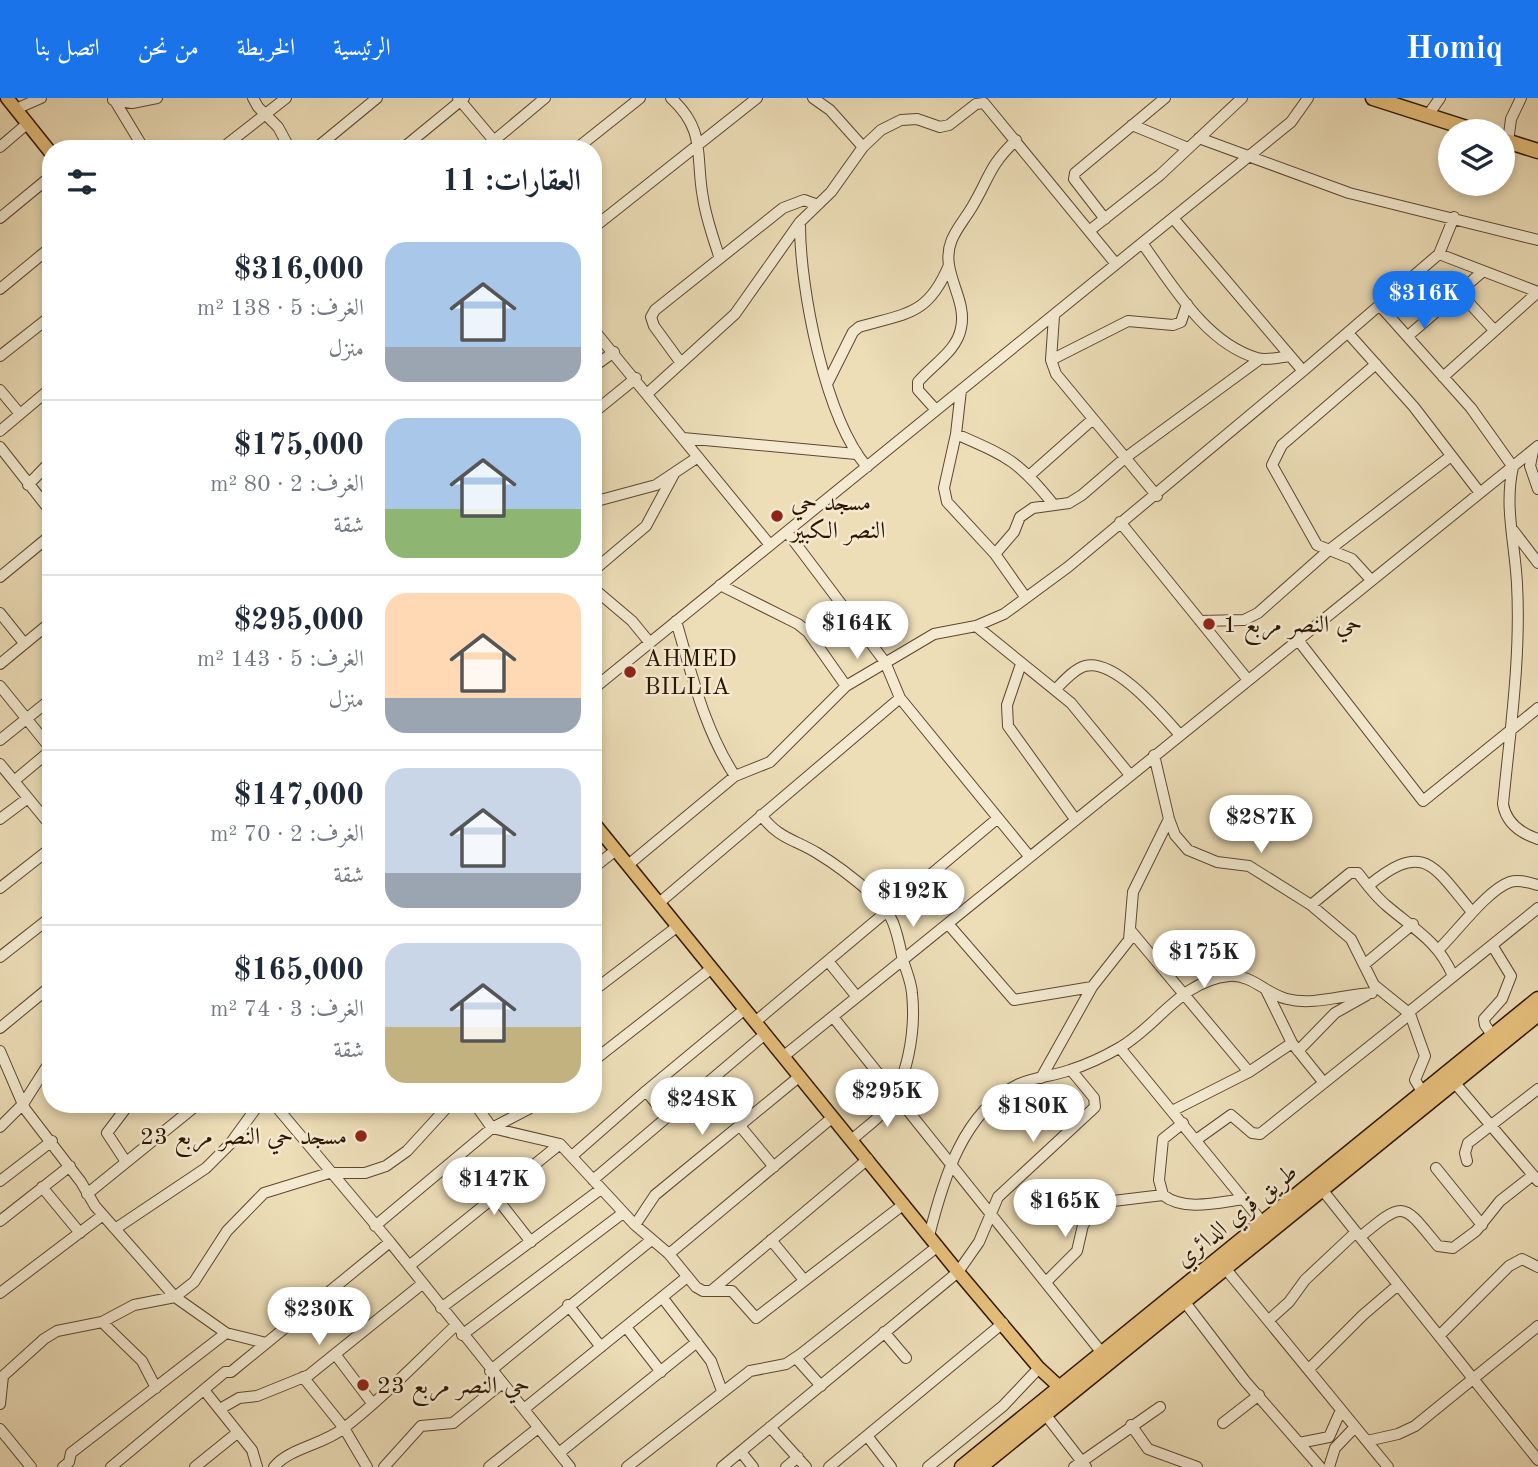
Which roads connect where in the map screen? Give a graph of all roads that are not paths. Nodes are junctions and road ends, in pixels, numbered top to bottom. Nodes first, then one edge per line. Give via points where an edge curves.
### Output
1 (7, 98) edge
2 (41, 98) edge
3 (157, 98) edge
4 (253, 98) edge
5 (286, 98) edge
6 (377, 98) edge
7 (545, 98) edge
8 (671, 98) edge
9 (757, 98) edge
10 (813, 98) edge
11 (1165, 98) edge
12 (1242, 98) edge
13 (1308, 98) edge
14 (1373, 98) edge
15 (1440, 98) edge
16 (1521, 98) edge
17 (113, 99) edge
18 (461, 99) edge
19 (635, 99) edge
20 (16, 109) junction
21 (266, 115) junction
22 (1428, 115) junction
23 (1440, 119) edge
24 (1510, 119) edge
25 (28, 123) junction
26 (1132, 125) junction
27 (1199, 138) junction
28 (138, 140) edge
29 (233, 140) edge
30 (285, 140) edge
31 (326, 140) edge
32 (413, 140) edge
33 (494, 140) joint
34 (587, 140) edge
35 (1016, 140) junction
36 (42, 141) edge
37 (699, 144) junction
38 (1515, 144) edge
39 (0, 146) edge
40 (863, 146) junction
41 (1188, 148) junction
42 (1538, 152) edge
43 (1247, 157) junction
44 (42, 183) edge
45 (816, 204) junction
46 (0, 218) edge
47 (1173, 218) junction
48 (1454, 218) junction
49 (1105, 219) junction
50 (602, 221) edge
51 (800, 222) junction
52 (1089, 231) junction
53 (1538, 240) edge
54 (1142, 243) junction
55 (42, 254) edge
56 (1439, 254) junction
57 (719, 256) junction
58 (1116, 264) junction
59 (949, 265) junction
60 (1481, 273) junction
61 (1416, 275) junction
62 (0, 289) edge
63 (1459, 292) junction
64 (1538, 292) edge
65 (1187, 304) junction
66 (1443, 306) junction
67 (1381, 307) junction
68 (1054, 316) junction
69 (42, 323) edge
70 (1494, 330) junction
71 (1348, 333) junction
72 (1408, 336) junction
73 (602, 339) edge
74 (614, 352) junction
75 (0, 356) edge
76 (1290, 356) junction
77 (1260, 359) junction
78 (1051, 360) junction
79 (602, 361) edge
80 (681, 363) junction
81 (1376, 364) junction
82 (1303, 371) junction
83 (1443, 377) junction
84 (636, 378) junction
85 (828, 382) junction
86 (0, 390) edge
87 (961, 390) junction
88 (648, 393) junction
89 (42, 396) edge
90 (602, 406) edge
91 (936, 410) junction
92 (20, 414) junction
93 (1093, 419) junction
94 (0, 431) edge
95 (956, 434) junction
96 (683, 438) junction
97 (0, 447) edge
98 (1535, 448) edge
99 (856, 454) junction
100 (1451, 456) junction
101 (698, 457) junction
102 (1125, 458) junction
103 (4, 462) edge
104 (867, 467) junction
105 (1513, 467) junction
106 (42, 470) edge
107 (674, 474) junction
108 (1030, 475) junction
109 (28, 485) junction
110 (1538, 489) edge
111 (1480, 493) junction
112 (1157, 496) junction
113 (602, 500) edge
114 (42, 501) edge
115 (1053, 504) junction
116 (1120, 522) junction
117 (1512, 528) junction
118 (787, 532) junction
119 (42, 542) edge
120 (770, 545) junction
121 (1329, 550) junction
122 (995, 554) junction
123 (602, 563) edge
124 (1538, 563) edge
125 (0, 577) edge
126 (1371, 580) junction
127 (720, 585) junction
128 (602, 596) edge
129 (1026, 598) junction
130 (0, 613) edge
131 (676, 621) junction
132 (1200, 621) junction
133 (976, 626) junction
134 (42, 629) edge
135 (1298, 640) junction
136 (24, 643) junction
137 (650, 643) junction
138 (885, 662) junction
139 (0, 664) edge
140 (1021, 664) junction
141 (1248, 680) junction
142 (602, 683) edge
143 (0, 685) edge
144 (846, 686) junction
145 (1055, 690) junction
146 (900, 698) junction
147 (42, 707) edge
148 (1538, 708) edge
149 (27, 718) junction
150 (1511, 729) junction
151 (1180, 735) junction
152 (42, 738) edge
153 (0, 740) edge
154 (1154, 755) junction
155 (42, 758) edge
156 (0, 764) edge
157 (1130, 775) junction
158 (735, 776) junction
159 (14, 781) junction
160 (28, 798) junction
161 (42, 813) edge
162 (761, 815) junction
163 (998, 818) junction
164 (0, 819) edge
165 (1075, 819) junction
166 (1168, 819) junction
167 (602, 833) edge
168 (1538, 839) edge
169 (616, 850) junction
170 (42, 855) edge
171 (1030, 856) junction
172 (602, 861) edge
173 (628, 865) junction
174 (1538, 885) edge
175 (1368, 886) junction
176 (0, 888) edge
177 (659, 903) junction
178 (1311, 905) junction
179 (1538, 908) edge
180 (887, 909) junction
181 (1472, 912) junction
182 (42, 924) edge
183 (1413, 924) junction
184 (949, 925) junction
185 (678, 926) junction
186 (1131, 931) junction
187 (1492, 945) junction
188 (1438, 950) junction
189 (0, 957) edge
190 (903, 960) junction
191 (828, 961) junction
192 (1365, 964) junction
193 (712, 968) junction
194 (1453, 976) junction
195 (602, 984) edge
196 (1092, 987) junction
197 (1265, 990) junction
198 (1185, 992) junction
199 (1376, 992) junction
200 (42, 993) edge
201 (857, 997) junction
202 (1538, 999) edge
203 (745, 1009) junction
204 (1410, 1013) junction
205 (1538, 1014) edge
206 (833, 1017) junction
207 (755, 1022) junction
208 (0, 1028) edge
209 (765, 1034) junction
210 (1493, 1036) junction
211 (1295, 1047) junction
212 (1120, 1048) junction
213 (0, 1051) edge
214 (602, 1054) edge
215 (784, 1056) junction
216 (4, 1067) edge
217 (1072, 1070) junction
218 (1249, 1072) junction
219 (42, 1074) edge
220 (800, 1076) junction
221 (1041, 1078) junction
222 (1454, 1082) junction
223 (1324, 1083) junction
224 (646, 1091) junction
225 (1423, 1093) junction
226 (894, 1094) junction
227 (1536, 1094) edge
228 (23, 1104) junction
229 (1174, 1110) junction
230 (122, 1113) edge
231 (187, 1113) edge
232 (252, 1113) edge
233 (281, 1113) edge
234 (442, 1113) edge
235 (481, 1113) edge
236 (521, 1113) edge
237 (666, 1116) junction
238 (833, 1117) junction
239 (1183, 1123) junction
240 (1490, 1124) junction
241 (740, 1126) junction
242 (0, 1127) edge
243 (492, 1128) junction
244 (852, 1140) junction
245 (1196, 1140) junction
246 (52, 1141) junction
247 (560, 1144) junction
248 (572, 1156) junction
249 (868, 1159) junction
250 (1467, 1161) dead end
251 (126, 1162) junction
252 (950, 1165) junction
253 (70, 1166) junction
254 (774, 1167) junction
255 (1436, 1168) dead end
256 (329, 1173) junction
257 (1536, 1178) edge
258 (593, 1180) junction
259 (0, 1181) edge
260 (1319, 1185) junction
261 (42, 1187) junction
262 (601, 1189) junction
263 (87, 1194) junction
264 (1163, 1195) junction
265 (495, 1196) junction
266 (1244, 1199) junction
267 (904, 1204) junction
268 (622, 1213) junction
269 (103, 1216) junction
270 (991, 1218) junction
271 (0, 1221) edge
272 (1263, 1223) junction
273 (1482, 1225) junction
274 (375, 1226) junction
275 (635, 1226) junction
276 (115, 1229) junction
277 (80, 1233) junction
278 (1358, 1235) junction
279 (929, 1236) junction
280 (771, 1240) junction
281 (650, 1241) junction
282 (390, 1242) junction
283 (531, 1242) junction
284 (938, 1247) junction
285 (669, 1254) junction
286 (408, 1266) junction
287 (1538, 1267) edge
288 (1225, 1268) junction
289 (958, 1272) junction
290 (687, 1277) junction
291 (804, 1280) junction
292 (1047, 1281) junction
293 (422, 1284) junction
294 (1398, 1284) junction
295 (711, 1291) junction
296 (0, 1293) edge
297 (175, 1297) junction
298 (663, 1297) junction
299 (1184, 1301) junction
300 (568, 1305) junction
301 (441, 1308) junction
302 (1269, 1321) junction
303 (102, 1322) junction
304 (1003, 1323) junction
305 (455, 1326) junction
306 (1538, 1326) edge
307 (626, 1327) junction
308 (884, 1332) junction
309 (226, 1334) junction
310 (462, 1335) junction
311 (1438, 1336) junction
312 (697, 1342) junction
313 (266, 1343) junction
314 (601, 1347) junction
315 (1102, 1353) junction
316 (335, 1354) junction
317 (796, 1358) junction
318 (906, 1358) dead end
319 (1040, 1368) junction
320 (1309, 1369) junction
321 (490, 1371) junction
322 (661, 1372) junction
323 (303, 1377) junction
324 (1473, 1379) junction
325 (501, 1384) junction
326 (821, 1386) junction
327 (156, 1388) junction
328 (204, 1390) junction
329 (722, 1391) junction
330 (1064, 1391) junction
331 (1259, 1395) junction
332 (372, 1403) junction
333 (0, 1404) edge
334 (1160, 1407) dead end
335 (220, 1409) junction
336 (524, 1409) junction
337 (1341, 1410) junction
338 (1045, 1414) junction
339 (1223, 1423) dead end
340 (1131, 1425) junction
341 (770, 1427) junction
342 (1355, 1427) junction
343 (344, 1428) junction
344 (538, 1428) junction
345 (0, 1429) edge
346 (237, 1433) junction
347 (868, 1437) junction
348 (1367, 1441) junction
349 (1300, 1443) junction
350 (741, 1452) junction
351 (559, 1453) junction
352 (798, 1457) junction
353 (1538, 1460) edge
354 (1081, 1465) edge
355 (28, 1466) edge
356 (63, 1467) edge
357 (111, 1467) edge
358 (195, 1467) edge
359 (257, 1467) edge
360 (274, 1467) edge
361 (367, 1467) edge
362 (384, 1467) edge
363 (489, 1467) edge
364 (570, 1467) edge
365 (627, 1467) edge
366 (722, 1467) edge
367 (752, 1467) edge
368 (786, 1467) edge
369 (806, 1467) edge
370 (829, 1467) edge
371 (891, 1467) edge
372 (928, 1467) edge
373 (962, 1467) edge
374 (980, 1467) edge
375 (1196, 1467) edge
376 (1320, 1467) edge
377 (1329, 1467) edge
378 (1388, 1467) edge

1 - 20 main road
2 - 20 street
3 - 17 street via 132,103
4 - 21 street
5 - 21 street
6 - 31 street
7 - 33 street
8 - 37 street via 689,117
9 - 37 street
10 - 40 street
11 - 26 street
12 - 27 street
13 - 43 street via 1291,122
14 - 22 highway
15 - 22 street
16 - 24 street
17 - 28 street
18 - 32 street
18 - 33 street
19 - 34 street
20 - 25 main road
21 - 29 street
21 - 30 street
22 - 23 highway
25 - 36 main road
25 - 39 street
26 - 41 street
26 - 49 street via 1074,176
27 - 41 street
27 - 43 street
35 - 40 street via 980,102 949,125 901,120
35 - 52 street
35 - 59 street via 996,159 953,234
37 - 50 street
37 - 57 street via 703,199
38 - 42 highway
40 - 45 street via 843,178
41 - 49 street
43 - 47 street
43 - 48 street via 1349,193
44 - 46 street
45 - 51 street
45 - 57 street via 793,202
47 - 54 street
47 - 76 street
48 - 53 street
48 - 56 street
49 - 52 street
51 - 80 street via 735,314
51 - 85 street via 806,300
52 - 58 street
54 - 58 street
54 - 65 street
55 - 62 street
56 - 60 street
56 - 61 street
57 - 80 street via 651,317
58 - 68 street
59 - 85 street via 931,297 915,312 853,332
59 - 91 street via 961,328 956,344 918,382 918,390
60 - 63 street
60 - 64 street
61 - 66 street
61 - 67 street
63 - 66 street
63 - 70 street
64 - 70 street
65 - 77 street via 1213,332
65 - 78 street via 1181,322 1128,321
66 - 72 street
67 - 71 street
67 - 72 street
68 - 78 street
68 - 87 street
69 - 75 street
70 - 83 street
71 - 81 street
71 - 82 street
72 - 83 street
73 - 74 street
74 - 79 street
74 - 84 street
76 - 77 street
76 - 82 street
77 - 102 street
78 - 93 street via 1056,374
80 - 88 street
81 - 100 street
81 - 121 street via 1282,445 1272,465 1309,535
82 - 112 street
83 - 105 street
84 - 88 street
84 - 90 street
85 - 99 street
86 - 92 street
87 - 91 street
87 - 95 street
88 - 96 street
89 - 92 street
91 - 104 street
92 - 94 street
93 - 102 street
93 - 108 street
95 - 108 street via 1010,458
95 - 122 street via 944,488 947,502
96 - 99 street
96 - 101 street
97 - 103 street
98 - 105 street
98 - 110 street via 1530,466
99 - 104 street
100 - 111 street
100 - 121 street
101 - 107 street
101 - 120 street
102 - 112 street
102 - 115 street via 1082,495 1069,503
103 - 109 street
104 - 118 street
105 - 111 street
105 - 117 street via 1507,491
106 - 109 street
107 - 113 street via 637,492
107 - 123 street via 646,526
108 - 115 street
109 - 114 street
111 - 126 street
112 - 116 street
115 - 122 street via 1033,508 1020,517
116 - 129 street
116 - 132 street
117 - 124 street
117 - 150 street via 1517,585
118 - 120 street
118 - 138 street
119 - 125 street
120 - 127 street
121 - 126 street via 1352,559
121 - 132 street via 1258,614 1244,620
122 - 129 street
126 - 135 street
127 - 131 street
127 - 144 street via 808,632
128 - 137 street
129 - 133 street
130 - 136 street
131 - 137 street
131 - 158 street via 705,717
132 - 141 street
133 - 138 street via 934,634
133 - 140 street
134 - 136 street
135 - 141 street
135 - 150 street via 1423,801
136 - 139 street
137 - 142 street
138 - 144 street
138 - 146 street
140 - 145 street
140 - 165 street via 1007,705 1008,726
141 - 151 street
143 - 149 street
144 - 158 street via 770,762
145 - 151 street via 1077,670 1094,666 1134,686
145 - 157 street
146 - 162 street
146 - 163 street
147 - 149 street
148 - 150 street
149 - 152 street
149 - 153 street
150 - 168 street via 1504,814 1513,826
151 - 154 street
154 - 157 street
154 - 166 street
155 - 159 street
156 - 159 street
157 - 165 street
158 - 173 street
159 - 160 street
160 - 161 street
160 - 164 street
162 - 177 street
162 - 180 street via 788,842 830,861
163 - 171 street
163 - 180 street
165 - 171 street
166 - 178 street via 1188,850 1217,862 1249,866
166 - 186 street via 1133,892
167 - 169 main road
169 - 172 street
169 - 173 main road
170 - 176 street
171 - 184 street
173 - 177 main road
174 - 181 street via 1511,882
175 - 178 street via 1358,873 1350,873
175 - 181 street via 1392,866 1420,860 1442,876
175 - 183 street via 1388,908
177 - 185 main road
178 - 192 street via 1346,933
179 - 187 street
180 - 190 street
180 - 191 street
181 - 188 street
182 - 189 street
183 - 188 street
183 - 192 street
184 - 190 street
184 - 196 street via 1013,1000
185 - 193 main road
185 - 195 street
186 - 196 street via 1129,940
186 - 198 street
187 - 194 street
187 - 210 street via 1511,976 1502,999 1484,1019
188 - 194 street
190 - 201 street
190 - 226 street via 912,990 913,1021
191 - 201 street
191 - 207 street
192 - 199 street
193 - 203 main road
193 - 214 street
194 - 204 street
196 - 221 street
197 - 198 street via 1246,976 1228,976
197 - 199 street via 1301,1001
197 - 211 street
198 - 212 street
198 - 218 street
199 - 204 street
199 - 211 street via 1335,1013
200 - 208 street
201 - 206 street
202 - 210 highway, طريق قري الدائري
203 - 207 main road
203 - 224 street
204 - 223 street
204 - 225 street via 1426,1056 1415,1080
205 - 222 highway, طريق قري الدائري
206 - 215 street
206 - 226 street
207 - 209 main road
209 - 215 main road
209 - 237 street
210 - 225 highway, طريق قري الدائري
211 - 218 street
211 - 223 street
212 - 217 street
212 - 229 street
213 - 216 street
215 - 220 main road
216 - 228 street
217 - 221 street
217 - 270 street via 1094,1098 1095,1107 1011,1182 998,1197
218 - 229 street
219 - 228 street
220 - 238 main road
220 - 241 street
221 - 252 street via 996,1099 978,1118
222 - 240 street
222 - 260 highway, طريق قري الدائري
223 - 245 street via 1260,1134 1252,1133 1231,1115
224 - 237 street
224 - 248 street
225 - 260 highway, طريق قري الدائري
226 - 244 street via 884,1112
226 - 252 street
227 - 240 street
228 - 242 street
228 - 246 street
229 - 239 street
230 - 251 street via 107,1133
231 - 251 street
232 - 276 street via 206,1168
233 - 256 street
234 - 256 street via 407,1151 386,1166 365,1173
235 - 243 street
236 - 243 street
237 - 258 street
238 - 244 main road
238 - 254 street
239 - 245 street
239 - 264 street via 1163,1139 1159,1180
240 - 250 street via 1466,1146
240 - 257 street
241 - 254 street
241 - 275 street via 655,1195
243 - 247 street
243 - 274 street
244 - 249 main road
245 - 266 street
246 - 253 street
246 - 259 street
247 - 248 street
247 - 265 street
248 - 258 street
249 - 267 main road
249 - 280 street
251 - 263 street
252 - 270 street
252 - 279 street
253 - 261 street
253 - 263 street
254 - 285 street
255 - 273 street
256 - 274 street
256 - 297 street via 276,1187 255,1199 200,1274
257 - 273 street via 1500,1201
258 - 262 street
260 - 272 highway, طريق قري الدائري
260 - 278 street
260 - 288 highway, طريق قري الدائري
261 - 271 street
261 - 277 street
262 - 268 street
262 - 283 street
263 - 269 street
264 - 266 street via 1181,1203
264 - 292 street via 1113,1201 1092,1213 1085,1219 1071,1259
265 - 283 street
265 - 286 street
266 - 272 street
267 - 279 main road
267 - 291 street
268 - 275 street
268 - 310 street
269 - 276 street
269 - 277 street
270 - 289 street
270 - 292 street
272 - 315 highway, طريق قري الدائري
273 - 278 street via 1457,1246 1446,1248 1438,1245 1412,1213 1397,1210
274 - 282 street
275 - 281 street
276 - 297 street
277 - 296 street
278 - 294 street
278 - 302 street via 1312,1272
279 - 284 main road
280 - 291 street
280 - 295 street
281 - 285 street
281 - 300 street
282 - 286 street
282 - 313 street
283 - 301 street
284 - 289 main road
284 - 317 street
285 - 290 street
286 - 293 street
287 - 311 street via 1521,1259 1509,1266
288 - 299 highway, طريق قري الدائري
288 - 302 street
289 - 304 main road
289 - 308 street
290 - 295 street via 699,1290
290 - 298 street
291 - 295 street via 758,1318 733,1291
292 - 315 street
293 - 301 street
293 - 316 street
294 - 311 street
294 - 320 street
297 - 303 street via 134,1305
297 - 309 street
298 - 307 street
298 - 312 street
299 - 330 highway, طريق قري الدائري
299 - 331 street
300 - 314 street
300 - 321 street
301 - 305 street
302 - 320 street
303 - 327 street via 142,1360
303 - 333 street via 57,1331 44,1339 3,1376
304 - 319 main road
304 - 347 street
305 - 310 street
305 - 332 street
306 - 324 street
307 - 314 street
307 - 322 street
308 - 318 street
308 - 326 street
309 - 313 street
309 - 327 street
310 - 321 street
311 - 324 street
312 - 322 street
312 - 329 street via 714,1367
313 - 328 street
314 - 336 street
315 - 330 highway, طريق قري الدائري
316 - 323 street
316 - 332 street
317 - 326 street
317 - 329 street via 754,1369
319 - 330 main road
319 - 372 street via 1003,1406
320 - 337 street
321 - 325 street
322 - 351 street
323 - 335 street
323 - 343 street
324 - 348 street via 1415,1426
324 - 353 street
325 - 336 street
325 - 362 street via 453,1423 421,1426
326 - 341 street
327 - 356 street via 71,1453
328 - 335 street
328 - 357 street
329 - 365 street
330 - 338 highway, طريق قري الدائري
330 - 373 highway, طريق قري الدائري
331 - 339 street
331 - 349 street
332 - 343 street
334 - 340 street
335 - 346 street
336 - 344 street
337 - 342 street
337 - 349 street via 1329,1437
338 - 354 street
338 - 374 highway, طريق قري الدائري
340 - 354 street
340 - 375 street via 1148,1449
341 - 350 street
341 - 352 street
342 - 348 street
342 - 377 street via 1340,1440
343 - 360 street via 308,1449 285,1456
343 - 361 street
344 - 351 street
344 - 363 street
345 - 355 street
346 - 358 street
346 - 359 street
347 - 370 street
347 - 371 street
348 - 378 street
349 - 376 street
350 - 366 street
350 - 367 street
351 - 364 street
352 - 368 street
352 - 369 street

